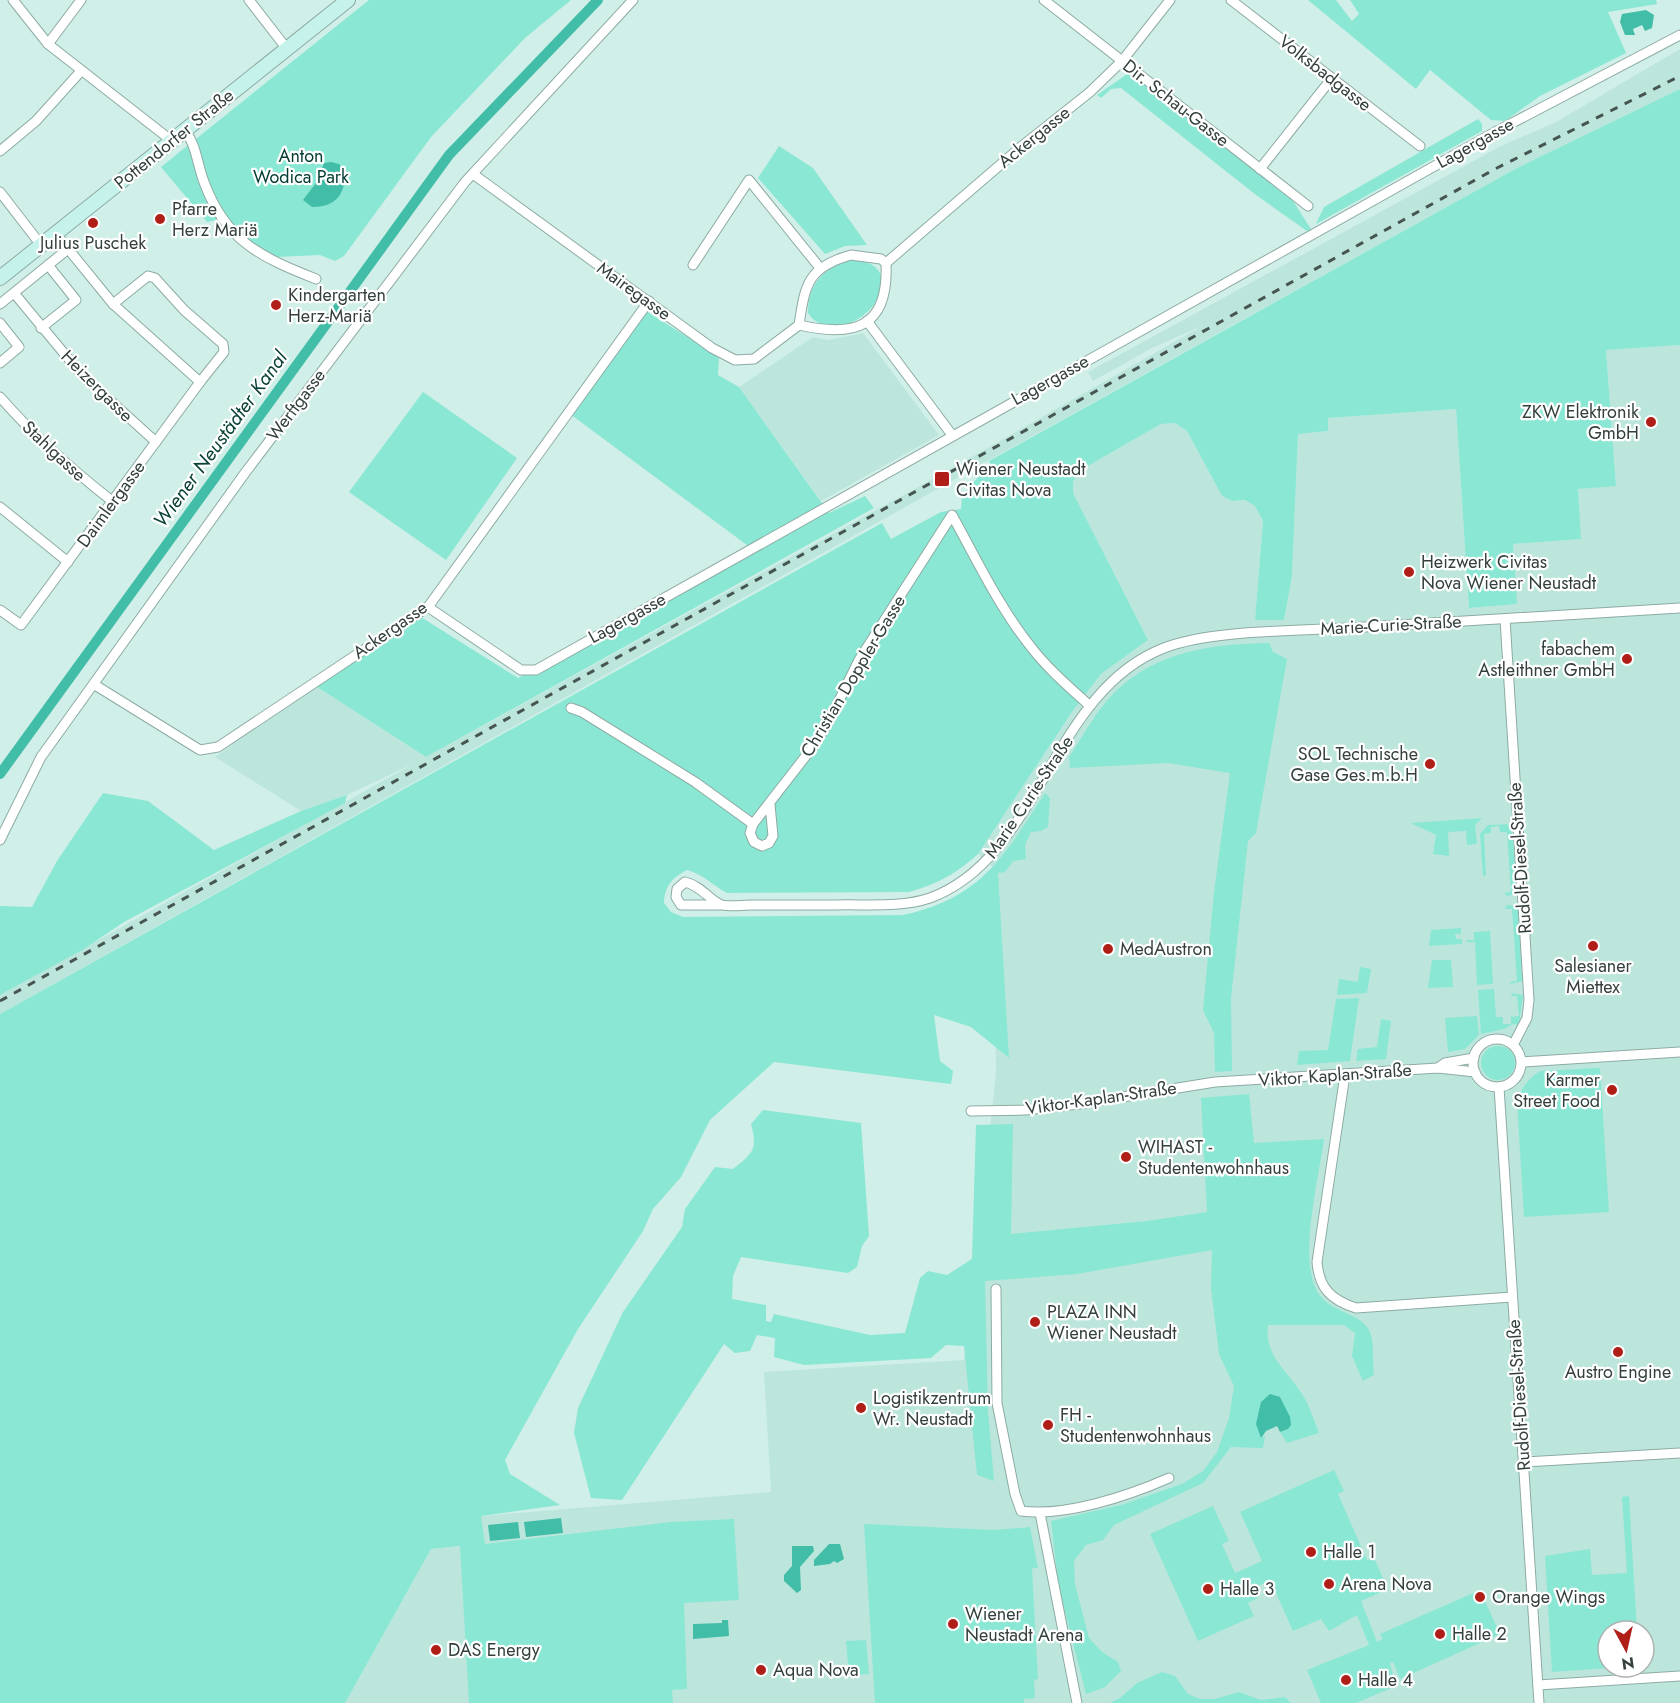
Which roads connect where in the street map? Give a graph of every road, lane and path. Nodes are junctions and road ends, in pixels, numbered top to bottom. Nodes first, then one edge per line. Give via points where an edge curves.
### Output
1 (13, 0) edge
2 (81, 0) edge
3 (249, 0) edge
4 (348, 0) edge
5 (633, 0) edge
6 (1044, 0) edge
7 (1170, 0) edge
8 (1231, 0) edge
9 (1680, 35) edge
10 (48, 44) junction
11 (287, 49) junction
12 (1122, 61) junction
13 (81, 71) junction
14 (1332, 78) junction
15 (185, 130) junction
16 (172, 141) junction
17 (1420, 146) dead end
18 (0, 150) edge
19 (1260, 169) junction
20 (474, 174) junction
21 (0, 192) edge
22 (1308, 206) dead end
23 (56, 234) junction
24 (41, 245) junction
25 (68, 249) junction
26 (886, 263) junction
27 (48, 265) junction
28 (693, 265) dead end
29 (820, 268) junction
30 (0, 278) edge
31 (316, 279) dead end
32 (14, 293) junction
33 (649, 301) junction
34 (0, 304) edge
35 (113, 304) junction
36 (867, 321) junction
37 (0, 323) edge
38 (799, 325) junction
39 (41, 327) junction
40 (0, 363) edge
41 (200, 382) junction
42 (0, 397) edge
43 (952, 435) junction
44 (156, 442) junction
45 (112, 501) junction
46 (0, 507) edge
47 (68, 562) junction
48 (428, 607) junction
49 (1680, 608) edge
50 (0, 610) edge
51 (1505, 619) junction
52 (1278, 632) joint
53 (95, 685) junction
54 (1090, 706) junction
55 (571, 708) dead end
56 (770, 805) junction
57 (753, 824) junction
58 (0, 840) edge
59 (720, 905) dead end
60 (1513, 1045) junction
61 (1680, 1052) edge
62 (1522, 1062) junction
63 (1474, 1065) junction
64 (1345, 1074) junction
65 (1232, 1081) joint
66 (1499, 1088) junction
67 (971, 1111) dead end
68 (996, 1289) dead end
69 (1512, 1297) junction
70 (1680, 1453) edge
71 (1525, 1462) junction
72 (1169, 1478) dead end
73 (1040, 1514) junction
74 (1680, 1676) edge
75 (1538, 1684) junction
76 (1077, 1703) edge
77 (1539, 1703) edge

1 - 10 street
2 - 10 street
3 - 11 street
4 - 11 main road, Pottendorfer Straße
5 - 20 street, Werftgasse
6 - 12 street, Dir. Schau-Gasse
7 - 12 street, Ackergasse
8 - 14 street, Volksbadgasse
9 - 43 street, Lagergasse via 1497,130
10 - 13 street
11 - 15 main road, Pottendorfer Straße
12 - 19 street, Dir. Schau-Gasse
12 - 26 street, Ackergasse
13 - 16 street
13 - 18 street via 36,121
14 - 17 street, Volksbadgasse
14 - 19 street
15 - 16 main road, Pottendorfer Straße
15 - 31 street via 197,152 209,194 239,239 263,257
16 - 23 main road, Pottendorfer Straße
19 - 22 street, Dir. Schau-Gasse
20 - 33 street, Mairegasse
20 - 53 street, Werftgasse via 245,473
21 - 24 street
23 - 24 main road, Pottendorfer Straße
23 - 25 street
24 - 30 main road, Pottendorfer Straße
25 - 27 street
25 - 35 street
26 - 29 street via 851,255
26 - 36 street via 887,285 882,305
27 - 32 street
27 - 39 street via 76,300
28 - 29 street via 749,180
29 - 38 street via 805,286
32 - 34 street
32 - 39 street, Heizergasse
33 - 38 street, Mairegasse via 712,348 735,360 753,359
33 - 48 street, Ackergasse
35 - 41 street
35 - 41 street, Daimlergasse via 148,276 155,278 184,310 224,344 224,352
36 - 38 street via 842,331
36 - 43 street
37 - 40 street via 19,347
39 - 44 street, Heizergasse via 82,375
41 - 44 street, Daimlergasse
42 - 45 street, Stahlgasse via 68,467
43 - 48 street, Lagergasse via 536,670 521,670
44 - 45 street, Daimlergasse
45 - 47 street, Daimlergasse
46 - 47 street
47 - 50 street, Daimlergasse via 21,625
48 - 53 street, Ackergasse via 218,747 200,750
49 - 51 street, Marie-Curie-Straße
51 - 52 street, Marie-Curie-Straße
51 - 60 street, Rudolf-Diesel-Straße via 1529,1000 1527,1018
52 - 54 street, Marie Curie-Straße via 1201,639 1163,649 1114,679
53 - 58 street, Werftgasse via 41,757
54 - 56 street, Christian Doppler-Gasse via 1030,647 952,516 859,660 828,723
54 - 59 street, Marie Curie-Straße via 992,856 952,888 901,904
55 - 57 street via 695,782
56 - 57 street, Christian Doppler-Gasse
56 - 57 street via 773,836 769,843 762,846 754,842 750,833
60 - 62 street
60 - 63 street via 1493,1039 1484,1043
61 - 62 street
62 - 66 street via 1516,1079
63 - 64 street, Viktor Kaplan-Straße via 1445,1063 1438,1068
63 - 66 street via 1484,1083
64 - 65 street, Viktor Kaplan-Straße
64 - 69 street via 1317,1262 1325,1290 1338,1302 1356,1308
65 - 67 street, Viktor-Kaplan-Straße via 1079,1104
66 - 69 street, Rudolf-Diesel-Straße
68 - 73 street via 997,1403 1003,1437 1021,1511
69 - 71 street, Rudolf-Diesel-Straße
70 - 71 street
71 - 75 street, Rudolf-Diesel-Straße
72 - 73 street via 1126,1494
73 - 76 street
74 - 75 street
75 - 77 street, Rudolf-Diesel-Straße

